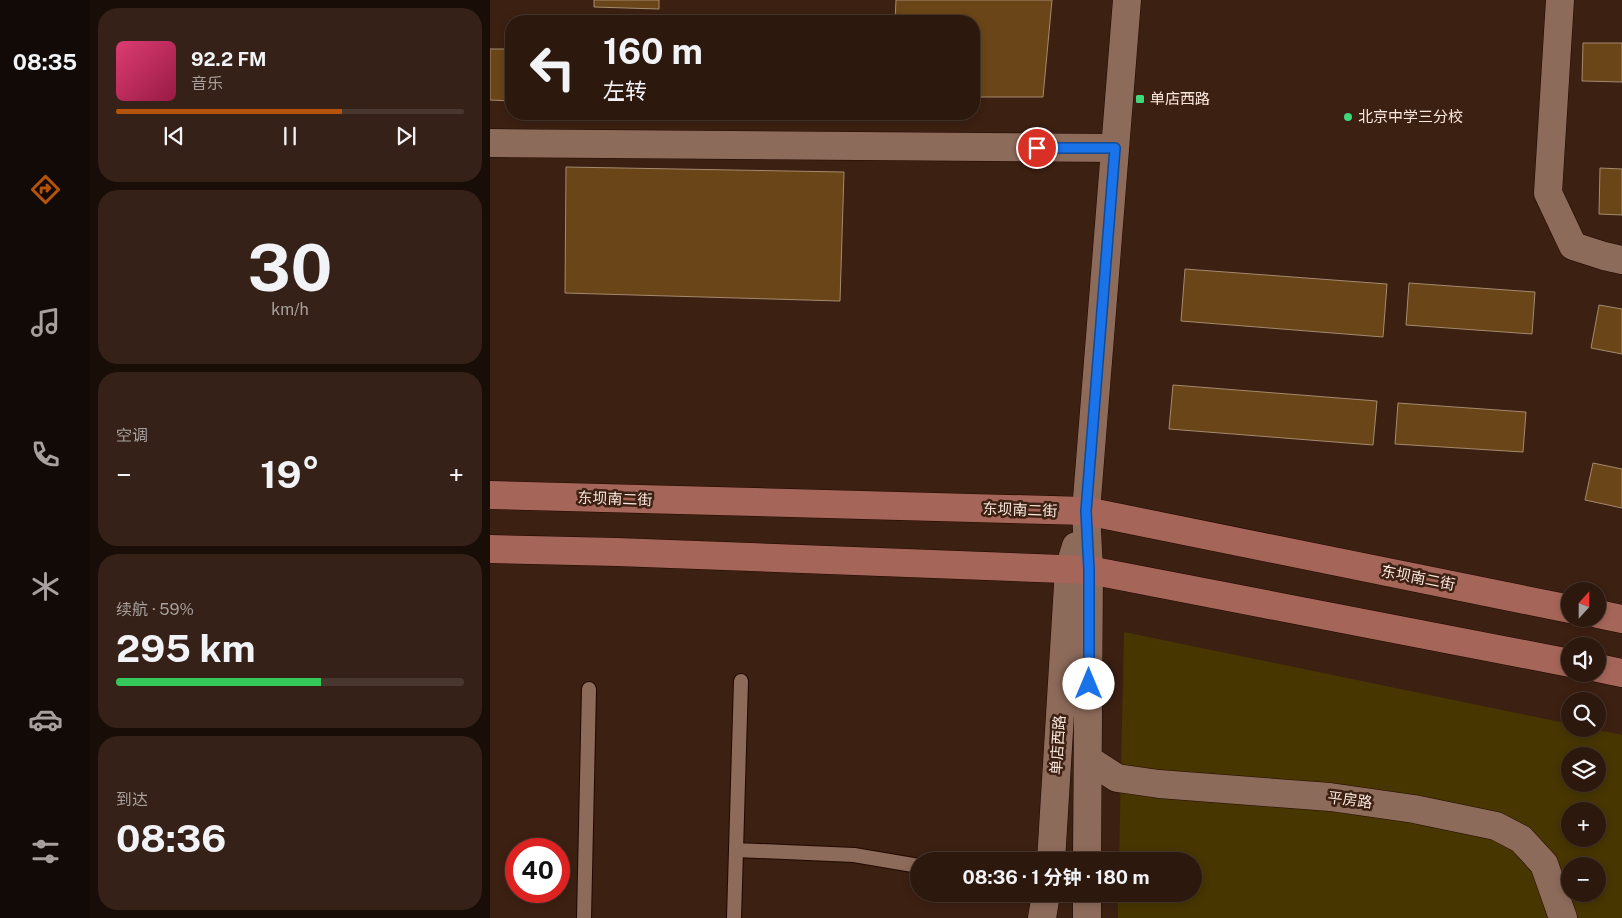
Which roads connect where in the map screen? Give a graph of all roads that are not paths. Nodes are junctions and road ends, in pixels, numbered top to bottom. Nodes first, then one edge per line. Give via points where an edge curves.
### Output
1 (1127, 0) edge
2 (1560, 0) edge
3 (490, 143) edge
4 (1115, 148) junction
5 (1622, 260) edge
6 (490, 496) edge
7 (1086, 511) junction
8 (490, 549) edge
9 (1079, 570) junction
10 (1561, 607) edge
11 (1606, 616) edge
12 (1622, 619) edge
13 (1561, 661) edge
14 (1606, 670) edge
15 (1622, 673) edge
16 (741, 682) dead end
17 (589, 688) dead end
18 (1088, 760) junction
19 (736, 850) junction
20 (1051, 852) edge
21 (1087, 852) edge
22 (910, 864) edge
23 (1045, 902) edge
24 (1087, 902) edge
25 (584, 918) edge
26 (734, 918) edge
27 (1042, 918) edge
28 (1087, 918) edge
29 (1563, 918) edge

1 - 4 street, 单店西路
2 - 5 street via 1548,193 1573,246
3 - 4 street
4 - 7 street, 单店西路
6 - 7 main road, 东坝南二街
7 - 9 street, 单店西路
7 - 10 main road, 东坝南二街
8 - 9 main road
9 - 13 main road
9 - 18 street, 单店西路
9 - 20 street, 单店西路
11 - 12 main road
14 - 15 main road
16 - 19 lane
17 - 25 lane
18 - 21 street, 单店西路
18 - 29 street, 平房路 via 1117,778 1330,797 1414,809 1496,826 1521,839 1544,864
19 - 22 lane via 854,855
19 - 26 lane
23 - 27 street
24 - 28 street

